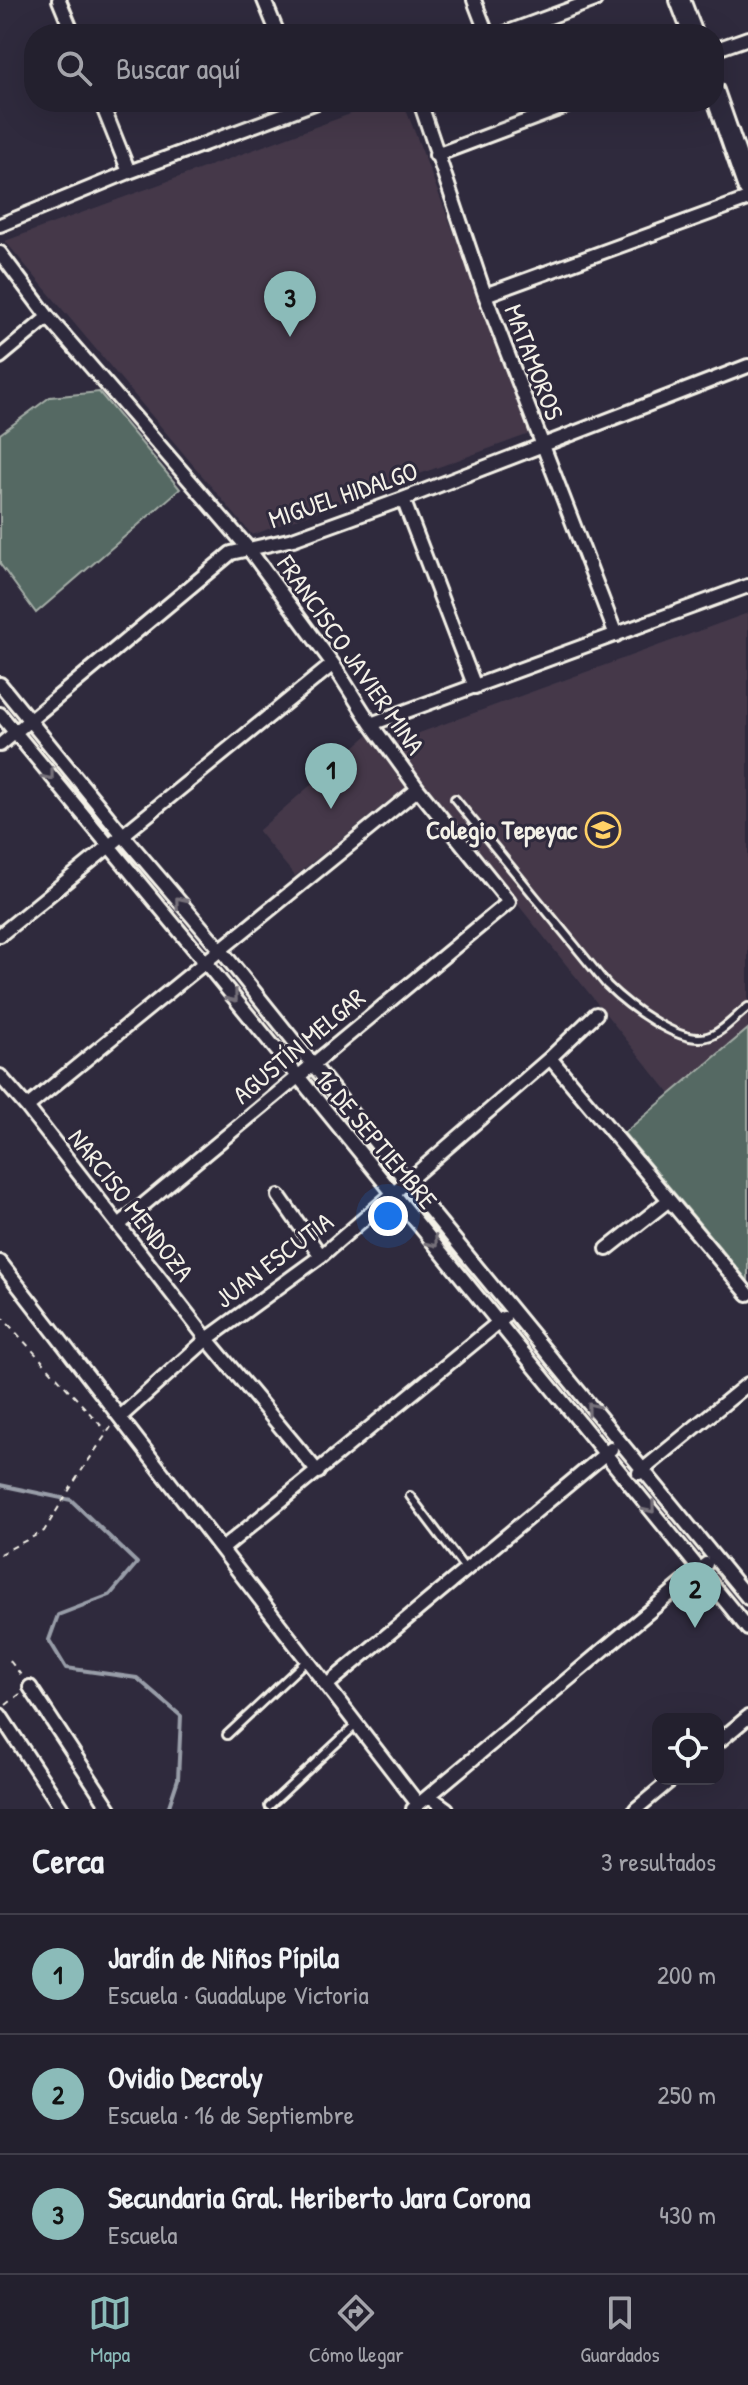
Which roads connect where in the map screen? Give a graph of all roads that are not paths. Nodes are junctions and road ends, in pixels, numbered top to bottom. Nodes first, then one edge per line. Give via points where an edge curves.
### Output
1 (59, 0) edge
2 (264, 0) edge
3 (474, 0) edge
4 (595, 0) edge
5 (680, 0) edge
6 (69, 24) edge
7 (274, 24) edge
8 (483, 24) edge
9 (530, 24) edge
10 (689, 24) edge
11 (748, 38) edge
12 (724, 46) edge
13 (105, 112) edge
14 (286, 112) edge
15 (423, 112) edge
16 (550, 112) edge
17 (721, 112) edge
18 (436, 155) junction
19 (129, 172) junction
20 (748, 188) edge
21 (748, 199) edge
22 (0, 225) edge
23 (0, 253) edge
24 (485, 295) junction
25 (48, 317) junction
26 (0, 357) edge
27 (748, 366) edge
28 (543, 445) junction
29 (403, 499) junction
30 (248, 548) junction
31 (748, 586) edge
32 (616, 635) junction
33 (333, 664) junction
34 (0, 684) edge
35 (475, 687) junction
36 (0, 714) edge
37 (29, 721) junction
38 (371, 724) junction
39 (14, 732) junction
40 (0, 745) edge
41 (418, 789) junction
42 (455, 799) dead end
43 (122, 834) junction
44 (107, 846) junction
45 (509, 902) joint
46 (0, 935) edge
47 (220, 949) junction
48 (205, 962) junction
49 (748, 1007) edge
50 (596, 1014) dead end
51 (550, 1058) junction
52 (312, 1064) junction
53 (0, 1076) edge
54 (296, 1077) junction
55 (27, 1107) junction
56 (407, 1182) junction
57 (394, 1194) junction
58 (279, 1196) dead end
59 (669, 1200) junction
60 (119, 1225) junction
61 (607, 1249) dead end
62 (321, 1256) junction
63 (0, 1262) edge
64 (748, 1294) edge
65 (512, 1311) junction
66 (499, 1323) junction
67 (207, 1339) junction
68 (748, 1384) edge
69 (120, 1417) junction
70 (620, 1442) junction
71 (606, 1454) junction
72 (643, 1470) junction
73 (318, 1472) junction
74 (628, 1482) junction
75 (410, 1496) dead end
76 (222, 1549) junction
77 (714, 1557) junction
78 (699, 1569) junction
79 (466, 1571) junction
80 (748, 1598) edge
81 (748, 1629) edge
82 (307, 1659) junction
83 (327, 1685) junction
84 (30, 1687) road end
85 (0, 1715) edge
86 (748, 1717) edge
87 (357, 1724) junction
88 (227, 1735) dead end
89 (724, 1737) edge
90 (665, 1785) edge
91 (420, 1803) edge
92 (269, 1806) dead end
93 (62, 1809) edge
94 (110, 1809) edge
95 (447, 1809) edge
96 (636, 1809) edge

1 - 6 street
2 - 7 street
3 - 8 street
4 - 9 street
5 - 10 main road
11 - 12 street
13 - 19 street
14 - 19 street
15 - 18 street, MATAMOROS
16 - 18 street
17 - 20 main road
18 - 24 street, MATAMOROS
19 - 22 street
21 - 24 street
23 - 25 street, FRANCISCO JAVIER MINA
24 - 28 street, MATAMOROS
25 - 26 street
25 - 30 street, FRANCISCO JAVIER MINA
27 - 28 street, MIGUEL HIDALGO
28 - 29 street, MIGUEL HIDALGO
28 - 32 street, MATAMOROS
29 - 30 street, MIGUEL HIDALGO via 293,539
29 - 35 street
30 - 33 street, FRANCISCO JAVIER MINA
30 - 37 street, MIGUEL HIDALGO via 231,553
31 - 32 street
32 - 35 street
33 - 38 street, FRANCISCO JAVIER MINA
33 - 43 street
34 - 37 street, 16 DE SEPTIEMBRE
35 - 38 street
36 - 39 street, 16 DE SEPTIEMBRE
37 - 39 street, MIGUEL HIDALGO
37 - 43 street, 16 DE SEPTIEMBRE
38 - 41 street, FRANCISCO JAVIER MINA
39 - 40 street, MIGUEL HIDALGO
39 -> 44 street, 16 DE SEPTIEMBRE
41 - 45 street, FRANCISCO JAVIER MINA
41 - 47 street
42 - 49 lane via 625,1003 665,1029 700,1039 711,1037
43 - 44 street
47 -> 43 street, 16 DE SEPTIEMBRE
44 - 46 street
44 - 48 street, 16 DE SEPTIEMBRE
45 - 52 street, AGUSTÍN MELGAR
47 - 48 street
47 - 52 street, 16 DE SEPTIEMBRE
48 -> 54 street, 16 DE SEPTIEMBRE
48 - 55 street
50 - 51 street, JUAN ESCUTIA
51 - 56 street, JUAN ESCUTIA
51 - 59 street
52 - 54 street, AGUSTÍN MELGAR
52 - 56 street, 16 DE SEPTIEMBRE
53 - 55 street, NARCISO MENDOZA
54 - 57 street, 16 DE SEPTIEMBRE
54 - 60 street, AGUSTÍN MELGAR
55 - 60 street, NARCISO MENDOZA
56 - 57 street, JUAN ESCUTIA
56 - 65 street, 16 DE SEPTIEMBRE
57 - 62 street, JUAN ESCUTIA
57 -> 66 street, 16 DE SEPTIEMBRE
58 - 62 street
59 - 61 street
59 - 64 street
60 - 67 street, NARCISO MENDOZA
62 - 67 street, JUAN ESCUTIA
63 - 69 street
65 - 66 street
70 -> 65 street, 16 DE SEPTIEMBRE
66 - 71 street, 16 DE SEPTIEMBRE
66 - 73 street
67 - 69 street, JUAN ESCUTIA
67 - 73 street, NARCISO MENDOZA
68 - 72 street
69 - 76 street
70 - 71 street
70 - 72 street, 16 DE SEPTIEMBRE
71 - 74 street, 16 DE SEPTIEMBRE
71 - 79 street
72 - 74 street
72 - 77 street, 16 DE SEPTIEMBRE
73 - 76 street
74 -> 78 street, 16 DE SEPTIEMBRE
75 - 79 lane
76 - 82 street
77 - 78 street
77 - 80 street, 16 DE SEPTIEMBRE
78 - 81 street, 16 DE SEPTIEMBRE
78 - 91 street
79 - 83 street
82 - 83 street
82 - 88 lane
83 - 87 street
84 - 94 street
85 - 93 street
86 - 89 street
87 - 91 street
87 - 92 lane
90 - 96 street
91 - 95 street

